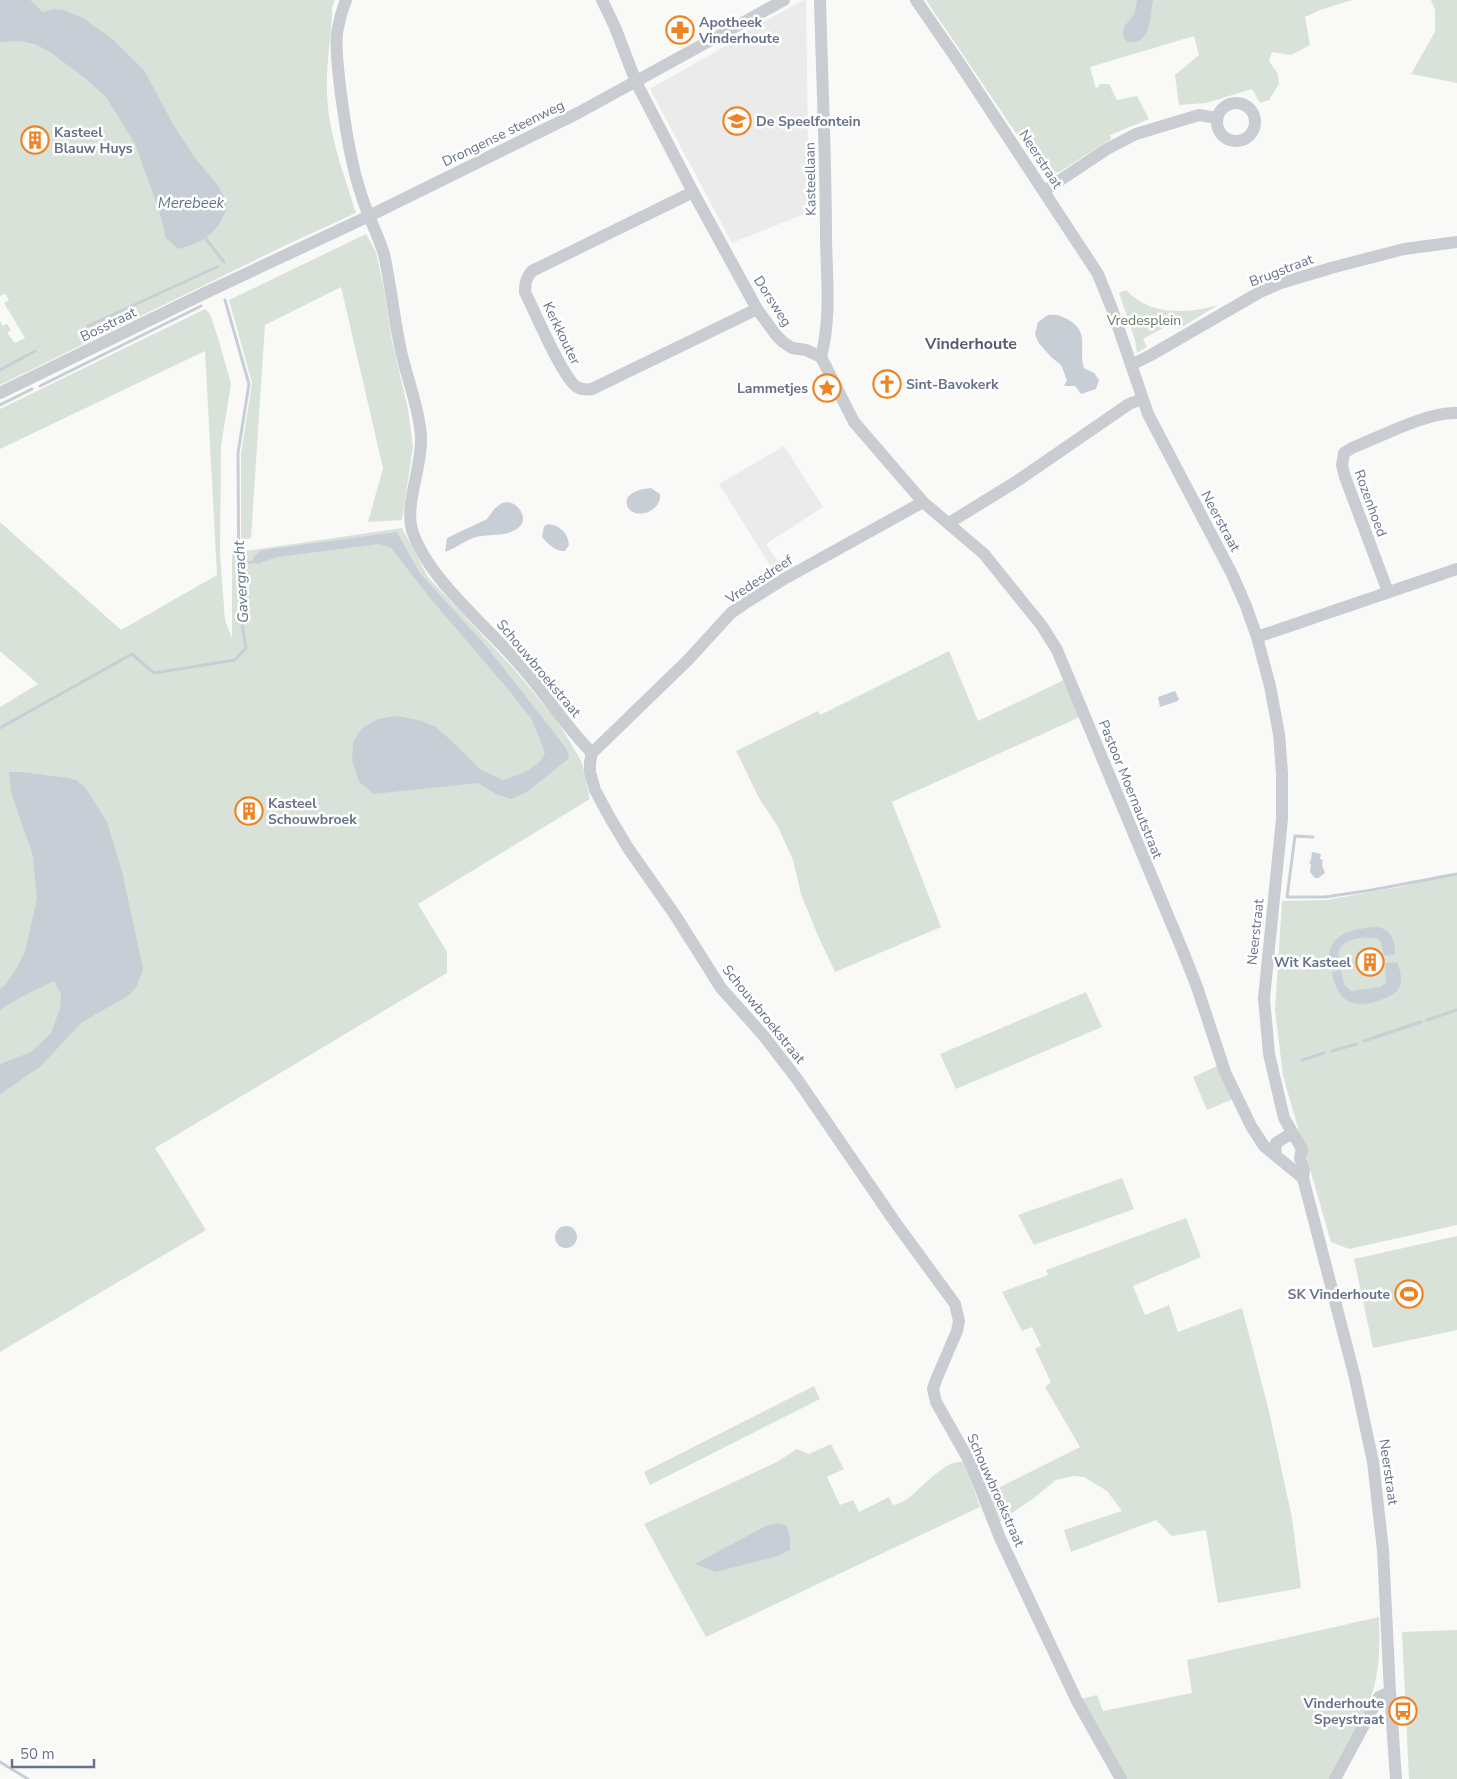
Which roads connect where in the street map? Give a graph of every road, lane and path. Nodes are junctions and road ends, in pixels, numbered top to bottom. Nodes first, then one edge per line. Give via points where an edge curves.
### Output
1 (346, 0) edge
2 (602, 0) edge
3 (784, 0) edge
4 (820, 0) edge
5 (916, 0) edge
6 (636, 82) junction
7 (1217, 118) dead end
8 (1044, 191) junction
9 (693, 192) junction
10 (369, 216) junction
11 (1457, 242) edge
12 (230, 282) joint
13 (757, 309) junction
14 (821, 357) junction
15 (1131, 365) junction
16 (0, 393) edge
17 (1142, 399) junction
18 (1457, 413) edge
19 (923, 502) junction
20 (949, 523) junction
21 (1457, 569) edge
22 (1388, 592) junction
23 (1257, 637) junction
24 (592, 753) junction
25 (1282, 1143) junction
26 (1300, 1158) junction
27 (1288, 1165) junction
28 (1303, 1178) junction
29 (1390, 1692) junction
30 (1121, 1779) edge
31 (1335, 1779) edge
32 (1396, 1779) edge

1 - 10 street, Schouwbroekstraat via 337,34 339,77 353,166
2 - 6 street, Dorsweg
3 - 6 street, Drongense steenweg
4 - 14 street, Kasteellaan via 827,315
5 - 8 street, Neerstraat
6 - 9 street, Dorsweg
6 - 10 street, Drongense steenweg
7 - 8 street via 1200,115 1136,134
8 - 15 street, Neerstraat via 1098,274
9 - 13 street, Dorsweg
9 - 13 street, Kerkkouter via 532,271 527,277 525,292 566,376 577,387 592,389
10 - 12 street, Drongense steenweg
10 - 24 street, Schouwbroekstraat via 384,254 397,334 421,435 410,508 410,524 418,547 436,574 520,665
11 - 15 street, Brugstraat via 1404,249 1281,283
12 - 16 street, Bosstraat
13 - 14 street, Dorsweg via 776,335 792,348
14 - 19 street via 854,422
15 - 17 street, Neerstraat
17 - 20 street via 1129,404
17 - 23 street, Neerstraat via 1232,574
18 - 22 street, Rozenhoed via 1423,419 1344,453 1345,477
19 - 20 street, Pastoor Moernautstraat
19 - 24 street, Vredesdreef via 744,604
20 - 25 street, Pastoor Moernautstraat via 984,554 1010,584 1057,650 1185,957 1225,1072 1251,1126 1267,1140
21 - 22 street
22 - 23 street
23 - 25 street, Neerstraat via 1279,734 1282,773 1282,818 1264,998 1269,1054 1284,1118
24 - 30 street, Schouwbroekstraat via 590,772 595,790 628,848 721,988 797,1079 955,1304 958,1326 933,1389 936,1402 970,1462 1000,1538 1077,1701
25 - 26 street, Neerstraat via 1302,1149
25 - 27 street, Neerstraat via 1280,1161
26 - 27 street
26 - 28 street, Neerstraat
27 - 28 street, Neerstraat
28 - 29 street, Neerstraat via 1357,1386 1373,1462 1383,1550
29 - 31 street via 1379,1697
29 - 32 street, Neerstraat

